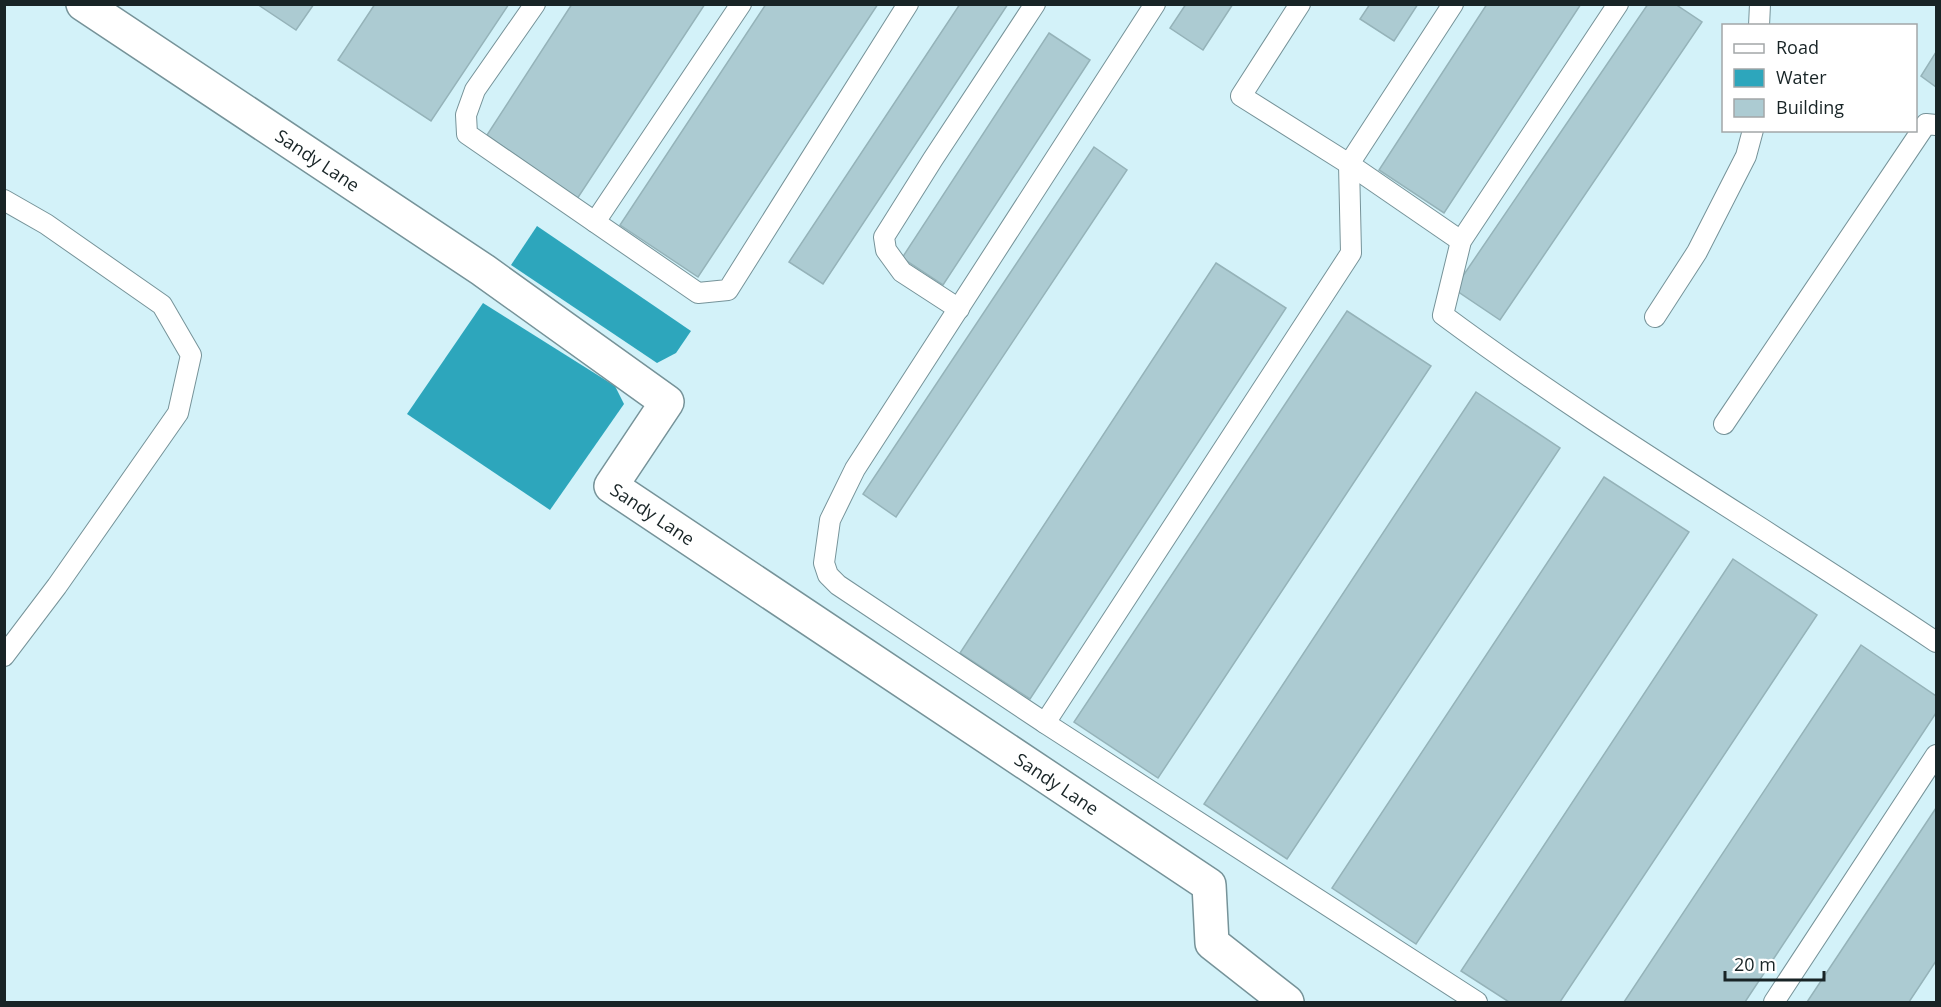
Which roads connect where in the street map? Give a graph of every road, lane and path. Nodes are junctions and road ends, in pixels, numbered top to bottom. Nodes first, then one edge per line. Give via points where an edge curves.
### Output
1 (83, 4) edge
2 (535, 4) edge
3 (741, 4) edge
4 (908, 4) edge
5 (1035, 4) edge
6 (1155, 4) edge
7 (1300, 4) edge
8 (1453, 4) edge
9 (1618, 4) edge
10 (1760, 4) edge
11 (1759, 24) edge
12 (1936, 125) edge
13 (1752, 132) edge
14 (1349, 164) junction
15 (4, 200) edge
16 (595, 222) junction
17 (1461, 241) junction
18 (959, 309) junction
19 (1655, 317) dead end
20 (1724, 424) dead end
21 (1936, 642) edge
22 (4, 656) edge
23 (1046, 723) junction
24 (1936, 755) edge
25 (1287, 1002) edge
26 (1477, 1002) edge
27 (1774, 1002) edge

1 - 25 street, Sandy Lane via 483,270 667,402 611,486 1209,885 1212,943
2 - 16 lane via 475,90 466,114 467,134
3 - 16 lane
4 - 16 lane via 728,290 698,293
5 - 18 lane via 884,237 886,250 902,273
6 - 18 lane
7 - 14 lane via 1241,96
8 - 14 lane
9 - 17 lane
10 - 11 lane
12 - 20 lane via 1926,123
13 - 19 lane via 1746,156 1697,252
14 - 17 lane
14 - 23 lane via 1351,253
15 - 22 lane via 46,224 162,305 191,355 177,412
17 - 21 lane via 1443,315 1596,423
18 - 23 lane via 855,469 830,520 824,563 838,585
23 - 26 lane
24 - 27 lane

